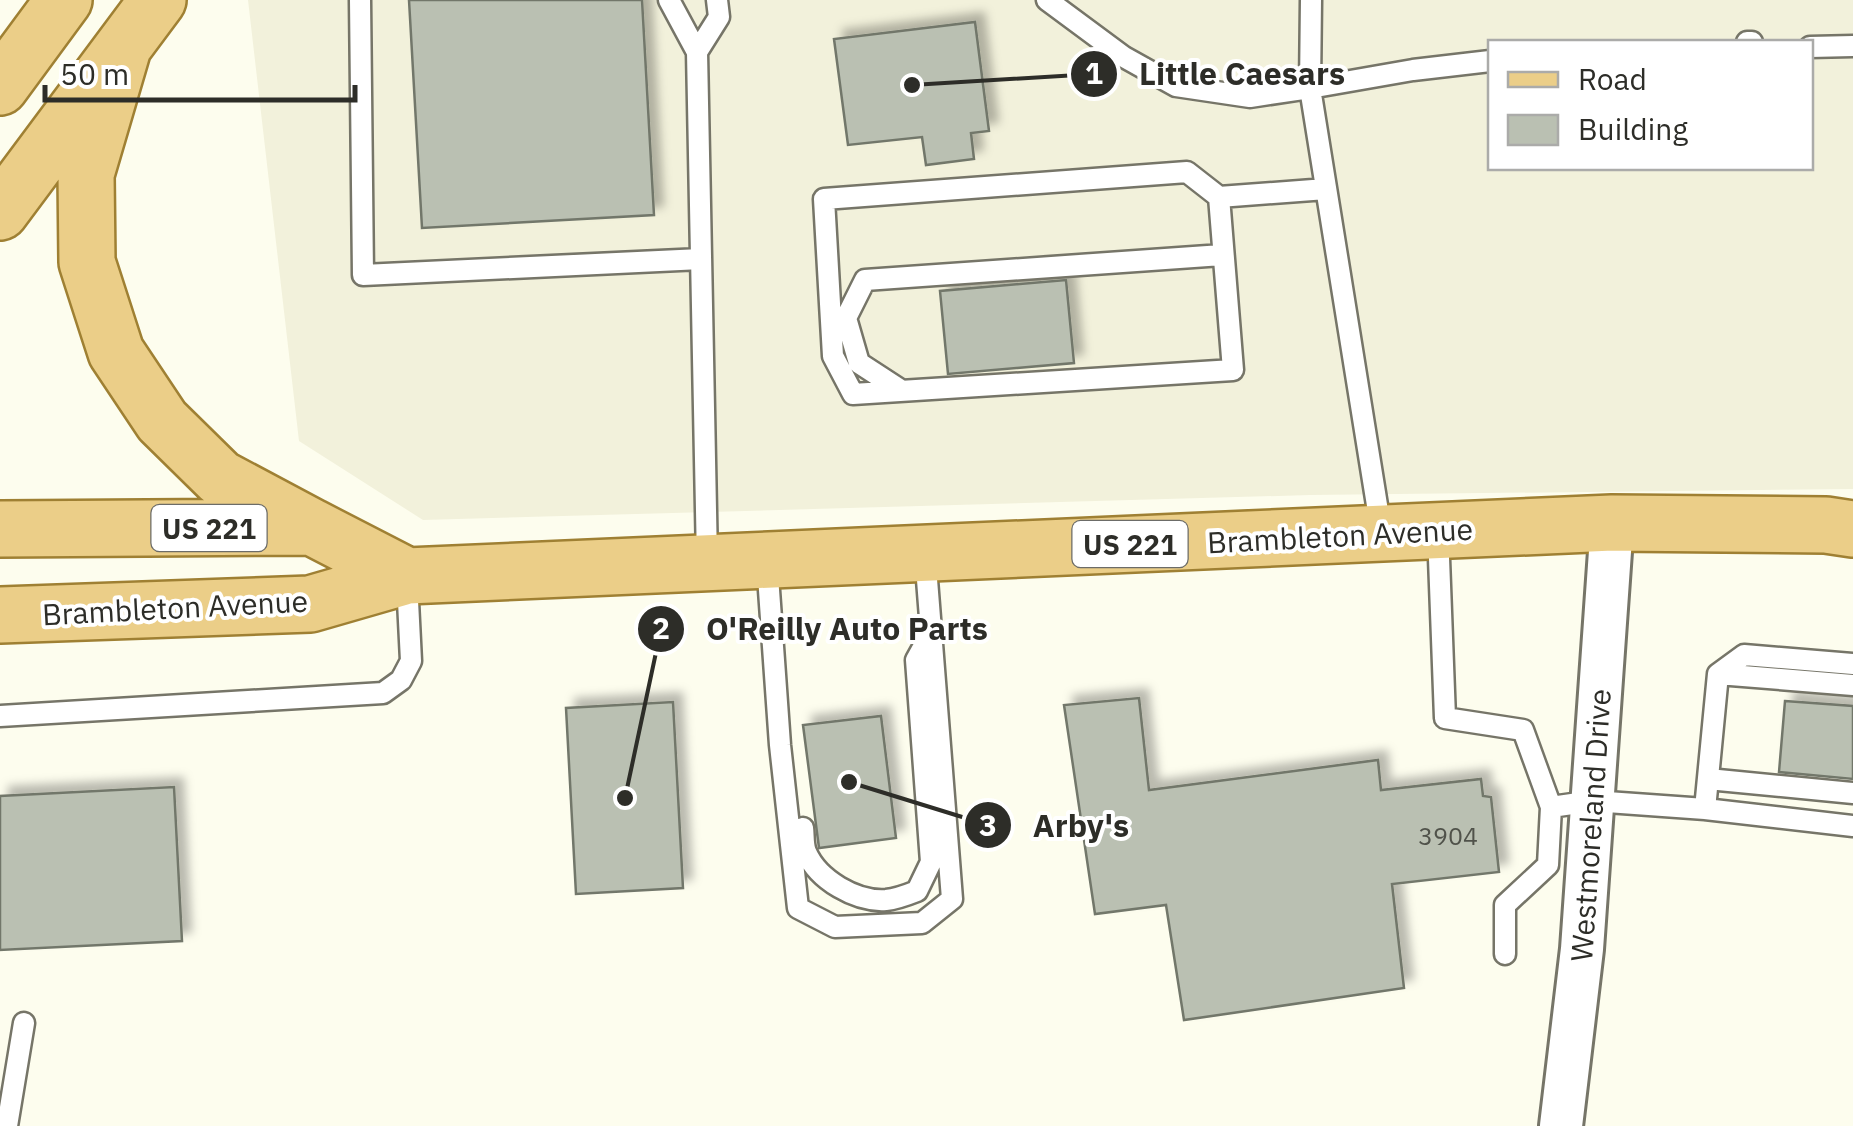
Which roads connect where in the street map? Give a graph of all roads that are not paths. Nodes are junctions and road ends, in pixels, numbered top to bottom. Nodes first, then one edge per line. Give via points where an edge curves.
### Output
1 (64, 0) edge
2 (158, 0) edge
3 (360, 0) edge
4 (670, 0) edge
5 (718, 0) edge
6 (1048, 0) edge
7 (1311, 0) edge
8 (1813, 46) edge
9 (1853, 46) edge
10 (122, 48) junction
11 (697, 52) junction
12 (1488, 61) edge
13 (0, 87) edge
14 (1310, 88) junction
15 (1326, 190) junction
16 (1218, 198) junction
17 (0, 212) edge
18 (1222, 255) junction
19 (701, 260) junction
20 (902, 391) junction
21 (1612, 523) junction
22 (312, 527) junction
23 (1853, 528) edge
24 (0, 529) edge
25 (1438, 530) junction
26 (1381, 533) junction
27 (925, 553) junction
28 (766, 560) junction
29 (706, 562) junction
30 (406, 576) junction
31 (0, 615) edge
32 (931, 632) junction
33 (1853, 664) edge
34 (1718, 674) junction
35 (1853, 685) edge
36 (0, 716) edge
37 (780, 744) junction
38 (1708, 779) junction
39 (1853, 793) edge
40 (1572, 804) junction
41 (1705, 810) junction
42 (1853, 826) edge
43 (1506, 954) dead end
44 (24, 1022) dead end
45 (7, 1126) edge
46 (1561, 1126) edge

1 - 13 main road
2 - 10 main road
3 - 19 lane via 363,275
4 - 11 lane
5 - 11 lane via 719,17
6 - 14 lane via 1176,86 1250,97
7 - 14 lane
8 - 9 lane
10 - 17 main road
10 - 22 main road via 86,174 87,262 116,352 162,421 220,478
11 - 19 lane
12 - 14 lane
14 - 15 lane
15 - 16 lane
15 - 26 lane
16 - 18 lane
16 - 20 lane via 1187,172 824,199 833,356 852,394
18 - 20 lane via 1233,370
18 - 20 lane via 865,280 846,318 859,364
19 - 29 lane
21 - 23 main road, Brambleton Avenue / US 221
21 - 25 main road, Brambleton Avenue / US 221
21 - 40 street, Westmoreland Drive
22 - 24 main road, US 221
22 - 30 main road, US 221
25 - 26 main road, Brambleton Avenue / US 221
25 - 40 lane via 1445,718 1523,730
26 - 27 main road, Brambleton Avenue / US 221
27 - 28 main road, Brambleton Avenue / US 221
27 - 32 lane
28 - 29 main road, Brambleton Avenue / US 221
28 - 37 lane
29 - 30 main road, Brambleton Avenue / US 221
30 - 31 main road, Brambleton Avenue / US 221 via 310,604
30 - 36 lane via 411,661 383,693
32 - 37 lane via 916,660 932,862 918,892 876,900 844,891 818,870 806,850 797,784
32 - 37 lane via 952,899 922,923 835,927 798,908
33 - 34 lane via 1744,655
34 - 35 lane
34 - 38 lane
38 - 39 lane
38 - 41 lane
40 - 41 lane
40 - 43 lane via 1548,864 1506,905
40 - 46 street, Westmoreland Drive via 1582,949
41 - 42 lane
44 - 45 lane

